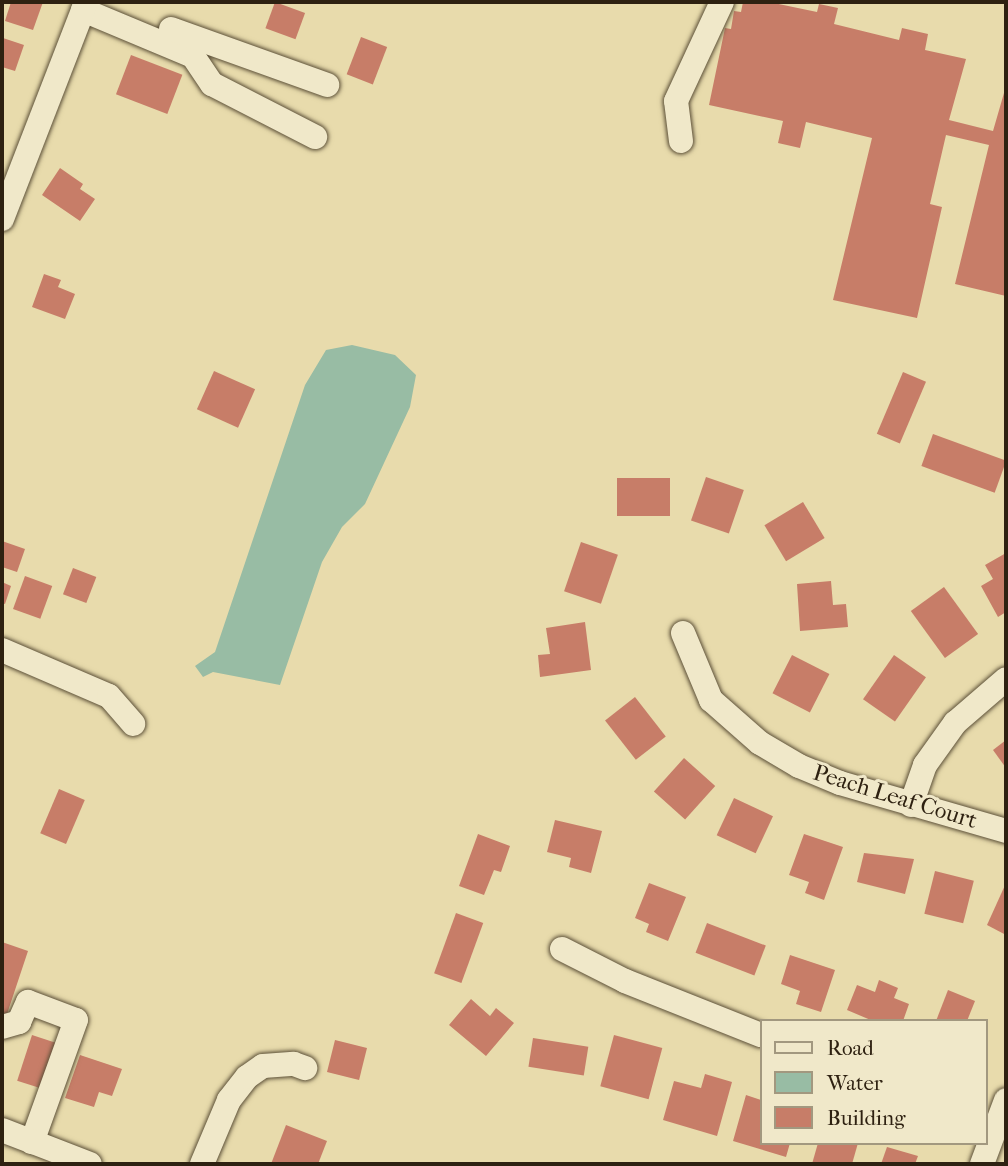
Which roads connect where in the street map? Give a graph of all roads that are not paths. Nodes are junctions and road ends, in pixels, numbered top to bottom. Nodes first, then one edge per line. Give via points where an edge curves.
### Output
1 (722, 2) edge
2 (91, 5) edge
3 (327, 85) dead end
4 (315, 137) dead end
5 (681, 141) dead end
6 (5, 203) edge
7 (682, 633) dead end
8 (2, 650) edge
9 (1006, 679) edge
10 (133, 724) dead end
11 (911, 805) junction
12 (1006, 831) edge
13 (562, 949) dead end
14 (2, 1027) edge
15 (760, 1035) edge
16 (305, 1068) dead end
17 (1006, 1100) edge
18 (991, 1123) edge
19 (2, 1130) edge
20 (987, 1141) edge
21 (32, 1142) junction
22 (986, 1145) edge
23 (90, 1164) edge
24 (202, 1164) edge
25 (982, 1164) edge

1 - 5 street via 676,101
2 - 3 street
2 - 4 street via 193,55 212,84
2 - 6 street
7 - 11 street, Peach Leaf Court via 711,700 760,743 799,766
8 - 10 street via 109,696
9 - 11 street via 975,702 949,730 925,765
11 - 12 street, Peach Leaf Court
13 - 15 street via 647,990
14 - 21 street via 19,1022 28,1002 76,1020
16 - 24 street via 272,1065 247,1077 229,1100
17 - 18 street
18 - 20 street
19 - 21 street
21 - 23 street
22 - 25 street

